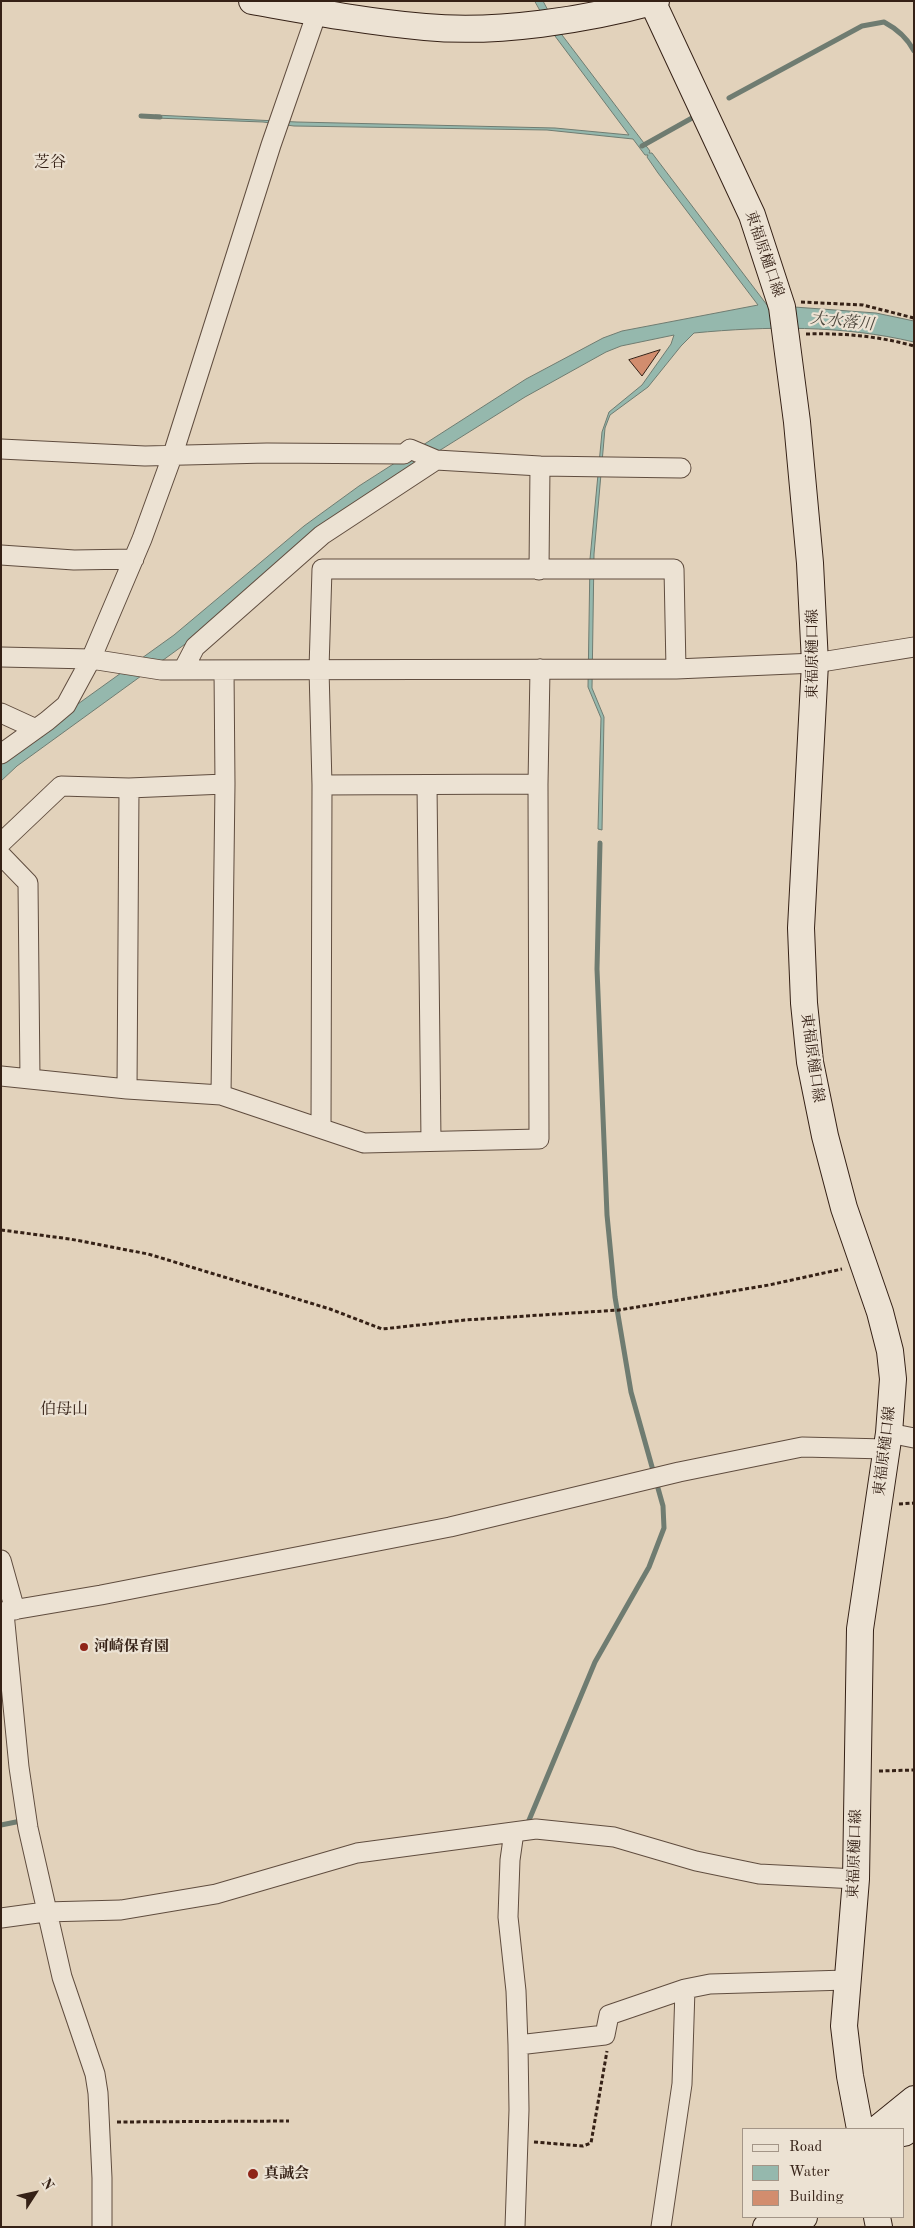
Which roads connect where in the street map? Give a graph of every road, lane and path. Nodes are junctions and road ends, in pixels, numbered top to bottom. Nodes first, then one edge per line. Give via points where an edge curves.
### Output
1 (252, 1) edge
2 (653, 2) edge
3 (319, 6) edge
4 (784, 318) junction
5 (914, 318) edge
6 (914, 346) edge
7 (1, 449) edge
8 (174, 454) junction
9 (426, 456) junction
10 (540, 466) junction
11 (681, 468) dead end
12 (1, 555) edge
13 (134, 559) junction
14 (539, 570) junction
15 (914, 647) edge
16 (1, 657) edge
17 (91, 659) junction
18 (816, 663) junction
19 (319, 669) junction
20 (540, 669) junction
21 (676, 669) junction
22 (183, 670) junction
23 (224, 670) junction
24 (1, 713) edge
25 (36, 729) junction
26 (1, 754) edge
27 (225, 784) junction
28 (538, 784) junction
29 (322, 785) junction
30 (427, 785) junction
31 (129, 788) junction
32 (1, 843) edge
33 (1, 855) edge
34 (1, 1076) edge
35 (30, 1079) junction
36 (128, 1089) junction
37 (221, 1095) junction
38 (321, 1127) junction
39 (431, 1141) junction
40 (1, 1230) edge
41 (863, 1264) junction
42 (896, 1440) edge
43 (1, 1560) edge
44 (6, 1612) edge
45 (7, 1706) edge
46 (914, 1770) edge
47 (856, 1772) junction
48 (514, 1832) junction
49 (856, 1879) junction
50 (45, 1912) junction
51 (1, 1918) edge
52 (847, 1980) junction
53 (685, 1989) junction
54 (605, 2035) junction
55 (518, 2045) junction
56 (914, 2100) edge
57 (289, 2121) dead end
58 (99, 2123) junction
59 (860, 2128) edge
60 (877, 2128) edge
61 (518, 2142) junction
62 (777, 2218) edge
63 (803, 2218) edge
64 (102, 2227) edge
65 (515, 2227) edge
66 (661, 2227) edge
67 (766, 2227) edge
68 (792, 2227) edge

1 - 3 main road
2 - 3 main road via 505,28 426,28
2 - 4 main road, 東福原樋口線 via 752,215
3 - 8 street via 271,145
4 - 5 path via 862,305
4 - 6 path via 841,334 883,338
4 - 18 main road, 東福原樋口線 via 797,422
7 - 8 street via 145,456
8 - 9 street via 404,454 410,449
8 - 13 street
9 - 10 street
9 - 22 street via 322,535 195,647
10 - 11 street
10 - 14 street
12 - 13 street via 74,560
13 - 17 street
14 - 19 street via 322,569
14 - 21 street via 674,569
15 - 18 street
16 - 17 street
17 - 22 street via 161,670
17 - 25 street via 66,705
18 - 21 street
18 - 41 main road, 東福原樋口線 via 801,928 804,1003 810,1062 824,1136
19 - 20 street
19 - 23 street
19 - 29 street
20 - 21 street
20 - 28 street
22 - 23 street
23 - 27 street
24 - 25 street
25 - 26 street
27 - 31 street
27 - 37 street
28 - 30 street
28 - 39 street via 539,1138
29 - 30 street
29 - 38 street
30 - 39 street
31 - 32 street via 61,786
31 - 36 street
33 - 35 street via 28,883
34 - 35 street
35 - 36 street
36 - 37 street
37 - 38 street
38 - 39 street via 364,1143
40 - 41 path via 148,1254 321,1306 382,1329 619,1310 769,1285
41 - 42 main road, 東福原樋口線 via 890,1351
42 - 44 street via 802,1447 679,1472 450,1527
42 - 47 main road, 東福原樋口線 via 860,1629
43 - 44 street
44 - 45 street
45 - 50 street
46 - 47 path
47 - 49 main road, 東福原樋口線
48 - 49 street via 536,1829 614,1837 696,1861 759,1874
48 - 50 street via 357,1853 216,1894 121,1910
48 - 55 street via 508,1917
49 - 52 main road, 東福原樋口線
50 - 51 street
50 - 58 street via 62,1977 95,2074
52 - 53 street via 710,1984
52 - 59 main road, 東福原樋口線 via 844,2026
53 - 54 street via 609,2015
53 - 66 street via 682,2084
54 - 55 street
54 - 61 path via 608,2046 591,2143 583,2146
55 - 61 street
56 - 60 main road
57 - 58 path
58 - 64 street
61 - 65 street
62 - 67 main road
63 - 68 main road

